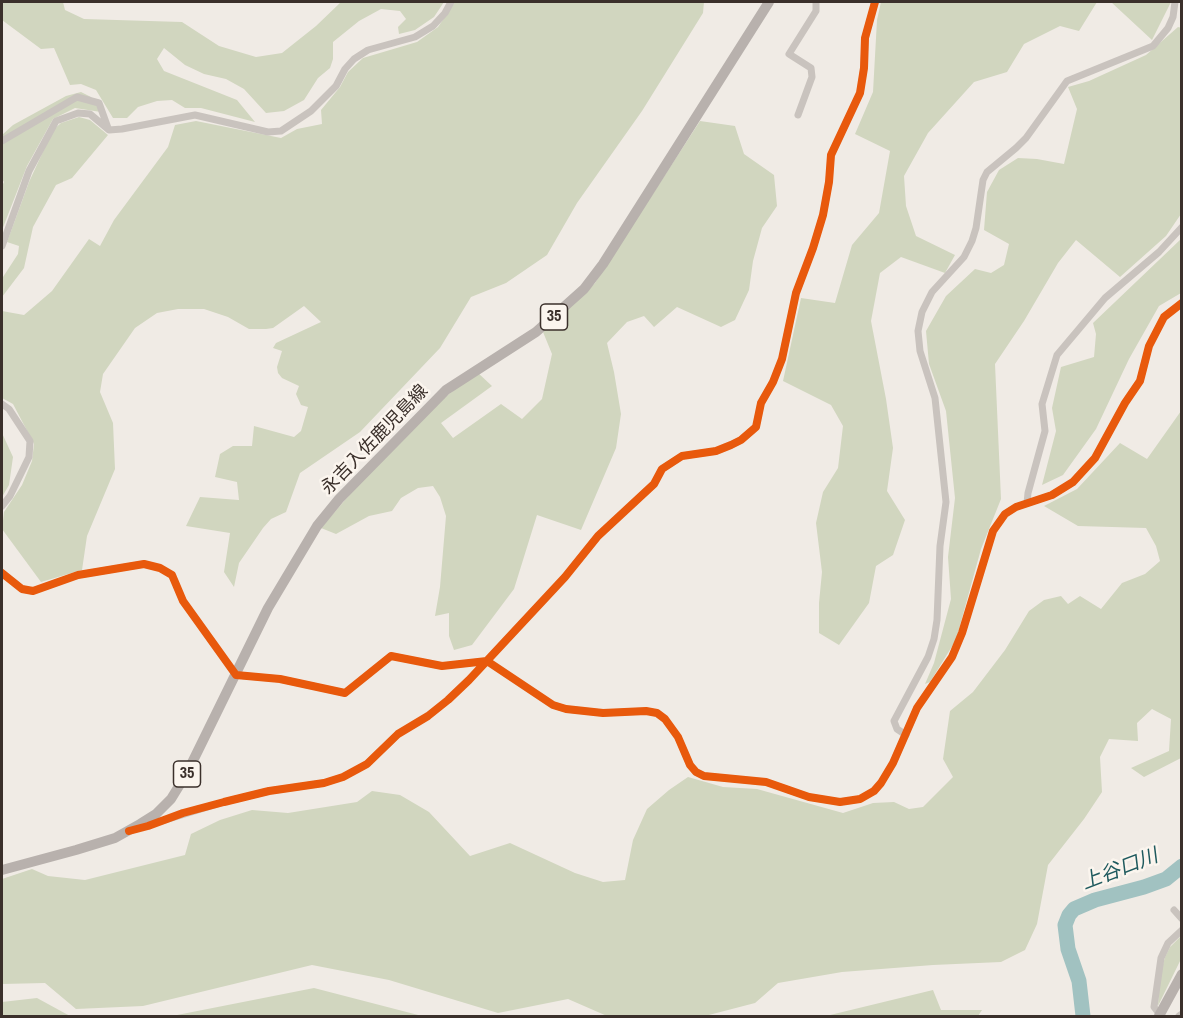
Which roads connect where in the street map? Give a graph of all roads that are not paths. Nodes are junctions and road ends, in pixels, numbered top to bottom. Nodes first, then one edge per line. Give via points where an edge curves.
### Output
1 (451, 2) edge
2 (769, 2) edge
3 (816, 2) edge
4 (876, 2) edge
5 (1175, 2) edge
6 (798, 115) dead end
7 (109, 130) junction
8 (2, 141) edge
9 (1182, 227) edge
10 (2, 246) edge
11 (1182, 303) edge
12 (2, 404) edge
13 (1027, 503) junction
14 (2, 506) edge
15 (2, 573) edge
16 (487, 661) junction
17 (236, 675) junction
18 (906, 735) junction
19 (129, 831) junction
20 (2, 870) edge
21 (1174, 910) dead end
22 (1182, 919) edge
23 (1182, 930) edge
24 (1182, 974) edge
25 (1159, 1016) edge

1 - 7 street via 433,26 415,37 354,59 336,86 311,111 281,131 267,132 195,115
2 - 17 main road, 永吉入佐鹿児島線 / 35 via 584,289 536,332 446,390 339,499 300,551
3 - 6 street via 816,11 789,54 811,68 812,76
4 - 16 street via 865,38 860,93 831,155 823,215 796,293 782,359 761,403 756,427 741,440 716,452 682,456 662,470 654,484 598,536
5 - 18 street via 1168,28 1153,46 1067,81 1026,138 987,172 972,241 932,292 922,312 918,331 920,351 935,398 946,502 934,639 894,721
7 - 8 street via 99,103 76,97
7 - 10 street via 90,114 78,113 56,121 29,171
9 - 13 street via 1105,298 1057,355 1042,404 1045,431
11 - 13 street via 1164,317 1149,346 1140,381 1095,458 1073,482 1052,495
12 - 14 street via 30,441 29,457
13 - 18 street via 1005,514 993,531 959,641 917,708
15 - 17 street via 22,589 33,591 78,575 144,564 160,568 172,575 183,601
16 - 17 street via 442,666 391,656 345,693 280,679
16 - 18 street via 553,705 566,709 657,713 678,737 690,765 704,776 766,782 818,799 840,802 860,799 874,791 894,763
16 - 19 street via 448,700 351,773 324,783 224,802
17 - 19 main road, 永吉入佐鹿児島線 / 35 via 179,788 156,814
19 - 20 main road, 永吉入佐鹿児島線 / 35
21 - 22 street
23 - 25 street via 1168,943 1161,958 1154,1007
24 - 25 main road

